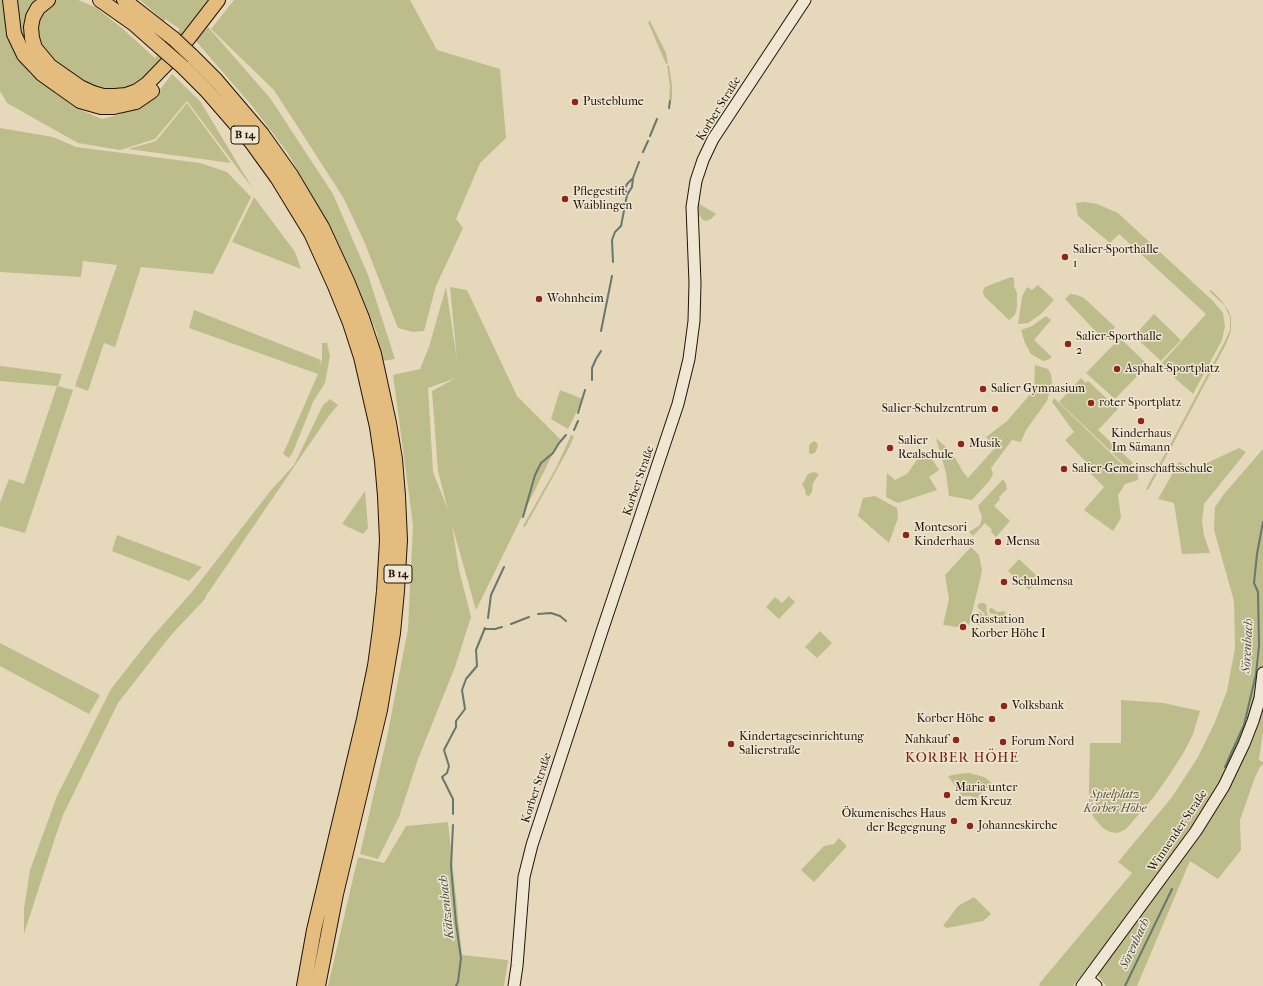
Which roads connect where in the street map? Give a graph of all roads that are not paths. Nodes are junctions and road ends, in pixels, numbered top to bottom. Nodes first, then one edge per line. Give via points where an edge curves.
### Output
1 (10, 0) edge
2 (48, 0) edge
3 (90, 0) edge
4 (100, 0) edge
5 (124, 0) edge
6 (134, 0) edge
7 (218, 0) edge
8 (805, 0) edge
9 (127, 19) junction
10 (162, 29) junction
11 (181, 54) junction
12 (1263, 673) edge
13 (1089, 984) edge
14 (304, 986) edge
15 (318, 986) edge
16 (514, 986) edge

1 - 11 highway via 14,34 24,55 42,74 80,101 90,105 114,107 144,97
2 - 11 highway via 38,8 33,17 31,27 35,48 50,66 93,93 115,96 137,91
3 - 9 highway
4 - 9 highway, B 14
5 - 10 highway, B 14
6 - 10 highway
7 - 11 highway
8 - 16 street, Korber Straße via 713,139 696,181 692,207 694,321 689,359 678,404 532,845 524,877
9 - 11 highway, B 14, bridge via 160,47
10 - 11 highway, B 14
11 - 14 highway, B 14 via 206,90 252,142 314,239 350,323 361,357 382,461 386,541 384,591 375,666 314,930
11 - 15 highway, B 14 via 216,80 262,134 291,175 322,227 362,318 374,354 390,423 400,540 393,633 380,710 333,907
12 - 13 street, Winnender Straße via 1260,698 1244,744 1220,792 1187,844

